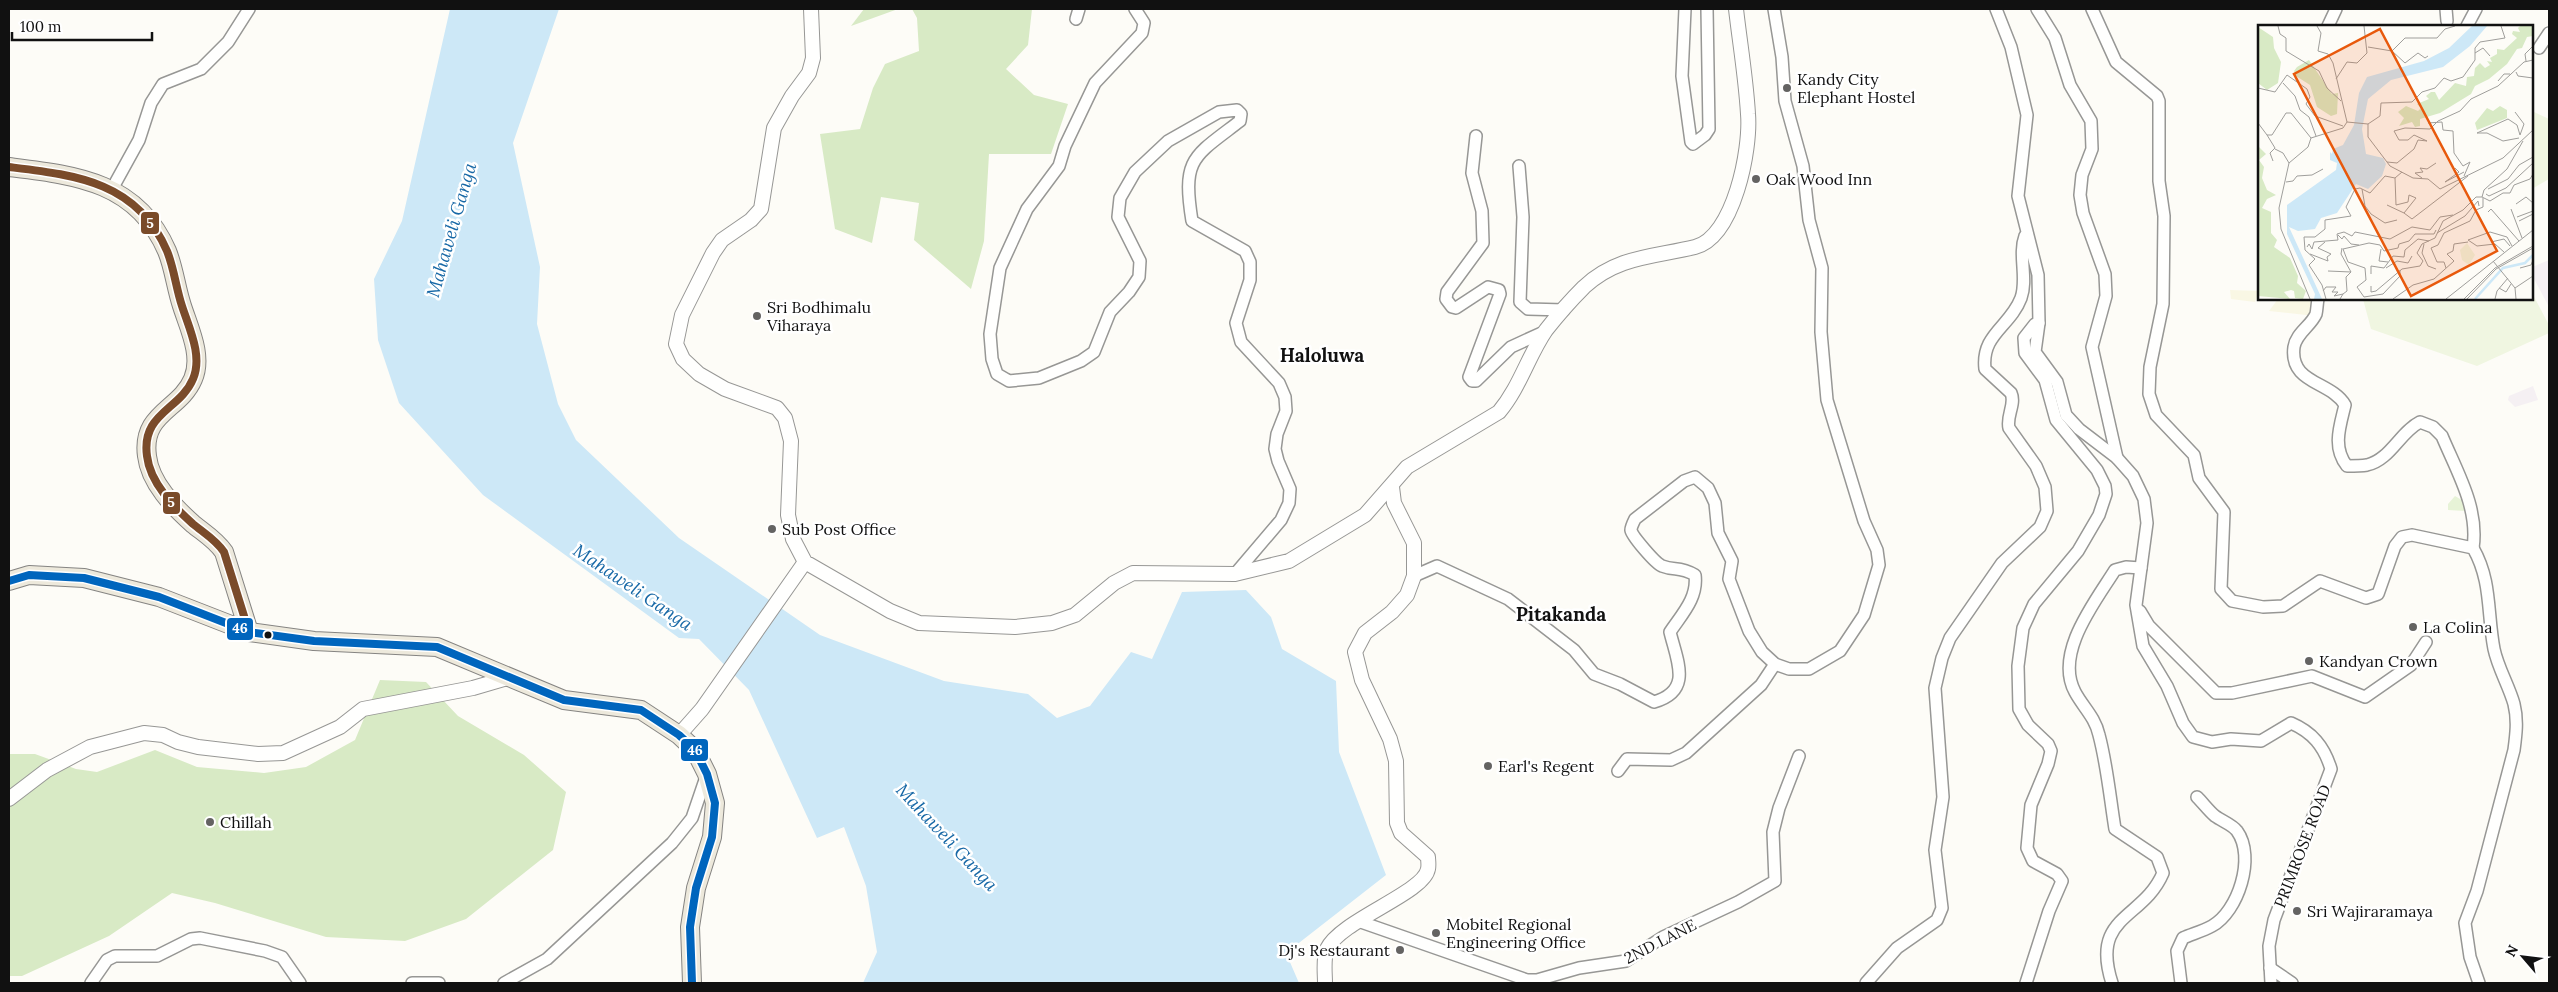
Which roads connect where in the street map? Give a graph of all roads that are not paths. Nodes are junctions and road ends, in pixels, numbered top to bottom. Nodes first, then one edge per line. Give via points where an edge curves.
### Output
1 (249, 9) edge
2 (810, 9) edge
3 (1135, 9) edge
4 (1685, 9) edge
5 (1707, 9) edge
6 (1736, 9) edge
7 (1774, 9) edge
8 (1996, 9) edge
9 (2037, 9) edge
10 (2092, 9) edge
11 (2336, 9) edge
12 (2446, 9) edge
13 (2476, 9) edge
14 (2447, 21) dead end
15 (2328, 25) edge
16 (2468, 25) edge
17 (2549, 33) edge
18 (2539, 48) dead end
19 (1476, 136) dead end
20 (1519, 166) dead end
21 (9, 167) edge
22 (112, 189) junction
23 (2026, 234) junction
24 (2318, 300) edge
25 (1564, 310) junction
26 (2039, 324) junction
27 (1546, 331) junction
28 (2117, 458) junction
29 (1392, 487) junction
30 (2473, 548) junction
31 (805, 562) junction
32 (2141, 568) junction
33 (1235, 574) junction
34 (1414, 576) junction
35 (9, 581) edge
36 (2136, 605) junction
37 (249, 632) junction
38 (2426, 642) dead end
39 (1775, 664) junction
40 (512, 677) junction
41 (679, 735) junction
42 (1799, 756) dead end
43 (1618, 771) dead end
44 (707, 774) junction
45 (2197, 796) dead end
46 (9, 799) edge
47 (1358, 921) junction
48 (2270, 968) junction
49 (91, 983) edge
50 (300, 983) edge
51 (412, 983) edge
52 (439, 983) edge
53 (504, 983) edge
54 (692, 983) edge
55 (1325, 983) edge
56 (1866, 983) edge
57 (2026, 983) edge
58 (2112, 983) edge
59 (2182, 983) edge
60 (2271, 983) edge
61 (2292, 983) edge
62 (2479, 983) edge

1 - 22 street via 228,42 200,69 163,84 151,102 139,140
2 - 31 street via 813,58 809,72 774,128 761,209 722,240 713,253 682,314 676,344 683,359 699,374 725,389 777,408 785,418 791,440 788,515 793,538
3 - 33 street via 1144,24 1142,33 1095,83 1065,146 1060,166 1028,210 1000,268 990,334 992,359 997,374 1009,381 1039,378 1081,361 1094,352 1110,312 1130,292 1139,277 1140,261 1118,217 1120,198 1135,172 1168,141 1219,112 1237,110 1241,114 1240,121 1192,162 1187,190 1192,221 1245,251 1250,262 1250,280 1236,323 1242,342 1279,383 1285,397 1286,411 1276,434 1276,449 1290,489 1289,504 1281,520
4 - 5 street via 1682,76 1693,144 1709,129
6 - 25 street via 1749,115 1738,189 1724,224 1713,238 1698,246 1635,258 1609,269 1584,287
7 - 39 street via 1785,101 1803,166 1809,220 1822,268 1821,332 1827,400 1864,521 1877,550 1879,565 1864,615 1840,651 1809,669 1789,669
8 - 23 street, PRIMROSE ROAD via 2011,47 2027,115 2018,196
9 - 28 street via 2055,38 2070,85 2091,121 2092,148 2082,175 2080,195 2083,214 2106,274 2106,296 2092,347
10 - 30 street via 2116,62 2159,101 2159,181 2164,216 2163,304 2150,368 2149,394 2156,415 2194,455 2199,478 2224,512 2221,588 2232,601 2263,607 2283,606 2320,581 2366,598 2378,594 2395,546 2402,537 2412,535
11 - 15 street
12 - 14 street
13 - 16 street
17 - 18 street
19 - 27 street via 1472,173 1482,211 1483,243 1447,292 1446,299 1456,308 1488,287 1499,290 1500,294 1469,377 1476,381 1511,347
20 - 25 street via 1523,218 1520,302 1528,309
21 - 22 main road via 80,178
22 - 37 main road via 145,217 167,251 197,355 196,369 187,390 152,424 147,438 147,456 152,472 172,503 224,552
23 - 26 street, PRIMROSE ROAD via 2038,275
23 - 56 street via 2022,250 2022,296 2015,311 1983,354 1985,369 2011,393 2009,428 2036,466 2045,487 2048,511 2040,527 2002,564 1950,638 1942,658 1936,688 1943,798 1935,850 1942,908 1937,920 1898,948
24 - 30 street via 2315,316 2294,346 2295,361 2304,377 2340,397 2345,405 2337,442 2342,459 2347,466 2367,465 2381,460 2408,428 2420,422 2433,427 2442,436 2473,510 2476,532
25 - 27 street
26 - 28 street, PRIMROSE ROAD via 2034,352 2057,382 2066,415 2078,429
26 - 57 street via 2035,324 2024,338 2025,353 2045,380 2056,420 2096,470 2106,486 2106,494 2099,514 2078,550 2034,604 2023,628 2018,666 2019,709 2028,725 2051,751 2030,805 2027,848 2033,861 2057,874 2062,881 2048,911
27 - 29 street via 1499,412 1407,467
28 - 32 street, PRIMROSE ROAD via 2133,476 2144,500 2147,523
29 - 33 street via 1365,515 1289,561
29 - 34 street via 1394,503 1414,543
30 - 62 street via 2480,559 2490,595 2494,650 2514,705 2517,727 2514,750 2477,891 2465,923 2470,957
31 - 33 street via 890,611 919,623 1005,626 1052,623 1075,615 1133,573
31 - 41 street via 707,701
32 - 36 street, PRIMROSE ROAD
32 - 58 street via 2115,570 2083,622 2073,642 2069,662 2074,691 2092,715 2099,735 2115,829 2157,857 2163,873 2159,883 2113,928 2108,940 2107,968
34 - 39 street via 1437,566 1508,599 1574,650 1594,674 1654,702 1664,699 1678,688 1681,675 1670,632 1694,595 1695,575 1683,568 1662,566 1655,561 1631,529 1635,519 1684,481 1695,477 1708,488 1715,503 1718,533 1732,561 1729,579 1749,631 1762,652
34 - 47 street via 1407,595 1392,612 1365,633 1355,652 1362,680 1390,739 1396,761 1397,823 1401,833 1428,857 1428,870 1423,878 1398,897
35 - 37 main road via 29,575 84,578 159,597
36 - 38 street via 2149,626 2216,693 2232,693 2312,676 2365,697 2412,665
36 - 48 street, PRIMROSE ROAD via 2143,646 2193,737 2212,742 2231,739 2261,741 2291,722 2307,730 2326,754 2331,769 2274,920 2269,946
37 - 40 main road via 314,641 437,647
39 - 43 street via 1761,685 1686,753 1670,760 1628,759
40 - 41 main road via 564,700 641,710
40 - 46 street via 473,688 363,709 340,727 283,753 258,754 198,747 163,734 144,733 90,747 47,770
41 - 44 main road via 695,750
42 - 47 street, 2ND LANE via 1773,832 1775,881 1663,937 1626,961 1527,980
44 - 53 street via 692,818 672,843 547,959
44 - 54 main road via 715,803 712,837 696,888 690,927
45 - 59 street via 2214,815 2237,830 2244,848 2244,861 2241,886 2230,910 2212,926 2183,938 2177,951
47 - 55 street via 1335,937 1326,950
48 - 60 street, PRIMROSE ROAD
48 - 61 street
49 - 50 street via 107,960 115,956 157,956 191,939 200,938 265,950 282,957
51 - 52 street

